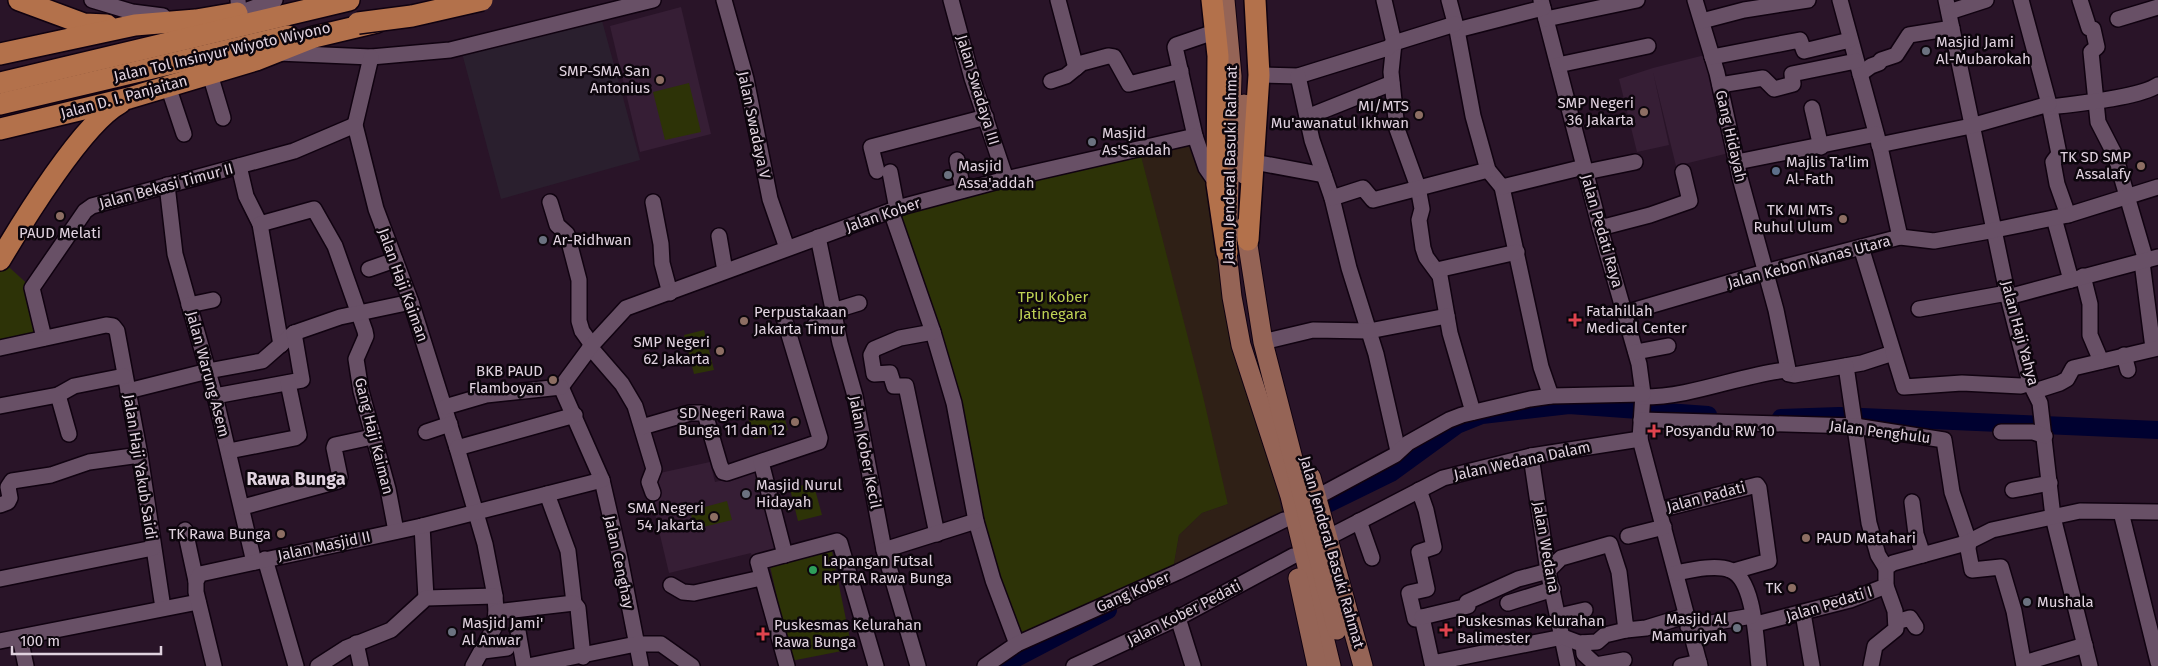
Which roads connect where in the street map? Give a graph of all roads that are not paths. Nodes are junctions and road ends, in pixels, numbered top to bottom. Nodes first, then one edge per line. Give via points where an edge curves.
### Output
1 (19, 0) edge
2 (92, 0) edge
3 (275, 0) edge
4 (299, 0) edge
5 (348, 0) edge
6 (444, 0) edge
7 (478, 0) edge
8 (482, 0) edge
9 (653, 0) edge
10 (724, 0) edge
11 (951, 0) edge
12 (1058, 0) edge
13 (1212, 0) edge
14 (1225, 0) edge
15 (1238, 0) edge
16 (1255, 0) edge
17 (1384, 0) edge
18 (1449, 0) edge
19 (1636, 0) edge
20 (1695, 0) edge
21 (1808, 0) edge
22 (1840, 0) edge
23 (1986, 0) edge
24 (2021, 0) edge
25 (2080, 0) edge
26 (116, 4) edge
27 (1947, 6) edge
28 (239, 7) edge
29 (2158, 7) edge
30 (1543, 9) edge
31 (2118, 19) dead end
32 (196, 20) junction
33 (1702, 21) junction
34 (358, 22) junction
35 (135, 25) junction
36 (1456, 27) junction
37 (1952, 28) junction
38 (1217, 31) junction
39 (1850, 40) junction
40 (1394, 42) junction
41 (1648, 46) dead end
42 (275, 52) junction
43 (0, 54) edge
44 (371, 57) junction
45 (1712, 57) junction
46 (1558, 65) junction
47 (1858, 67) junction
48 (1076, 68) junction
49 (1181, 71) junction
50 (1259, 75) junction
51 (1298, 76) junction
52 (212, 81) dead end
53 (1050, 81) dead end
54 (0, 83) edge
55 (1392, 83) junction
56 (1720, 85) junction
57 (2158, 85) edge
58 (168, 86) junction
59 (129, 98) junction
60 (2096, 100) junction
61 (0, 104) edge
62 (2049, 105) junction
63 (1812, 108) dead end
64 (986, 117) junction
65 (1307, 117) junction
66 (223, 118) dead end
67 (356, 125) junction
68 (1971, 126) junction
69 (0, 129) edge
70 (184, 134) dead end
71 (1195, 136) junction
72 (1877, 140) junction
73 (1815, 148) junction
74 (957, 160) dead end
75 (1254, 162) junction
76 (1635, 162) dead end
77 (1737, 162) junction
78 (239, 166) junction
79 (1488, 170) junction
80 (1585, 170) junction
81 (1683, 172) dead end
82 (1324, 175) junction
83 (1006, 178) junction
84 (1217, 184) junction
85 (167, 185) junction
86 (1418, 187) junction
87 (1502, 187) junction
88 (2158, 187) edge
89 (963, 190) junction
90 (2128, 195) junction
91 (1332, 198) junction
92 (550, 202) dead end
93 (653, 202) dead end
94 (885, 209) junction
95 (2061, 216) junction
96 (260, 224) junction
97 (1600, 228) junction
98 (1995, 230) junction
99 (719, 236) dead end
100 (818, 237) junction
101 (1900, 237) junction
102 (1248, 240) junction
103 (1861, 247) junction
104 (787, 248) junction
105 (1227, 252) junction
106 (1517, 252) junction
107 (0, 260) edge
108 (395, 260) junction
109 (2149, 260) edge
110 (369, 268) dead end
111 (1437, 270) junction
112 (725, 271) junction
113 (1765, 272) junction
114 (2077, 278) junction
115 (670, 293) junction
116 (2008, 295) junction
117 (213, 300) dead end
118 (411, 302) junction
119 (859, 303) dead end
120 (189, 305) junction
121 (1919, 309) dead end
122 (1625, 313) junction
123 (360, 314) junction
124 (834, 316) junction
125 (1447, 316) junction
126 (2153, 317) edge
127 (784, 318) dead end
128 (815, 325) dead end
129 (1369, 331) junction
130 (933, 332) junction
131 (294, 333) junction
132 (44, 338) junction
133 (1263, 342) junction
134 (281, 345) junction
135 (591, 346) junction
136 (1668, 346) dead end
137 (0, 348) edge
138 (2156, 348) edge
139 (1636, 352) junction
140 (871, 353) junction
141 (1893, 353) junction
142 (2124, 355) junction
143 (845, 359) junction
144 (2101, 361) junction
145 (1846, 366) junction
146 (1787, 370) junction
147 (2128, 370) dead end
148 (208, 371) junction
149 (124, 376) junction
150 (288, 383) junction
151 (562, 387) junction
152 (2033, 387) junction
153 (128, 391) junction
154 (58, 395) junction
155 (215, 396) junction
156 (1551, 396) junction
157 (1643, 397) junction
158 (0, 406) edge
159 (445, 407) junction
160 (1473, 412) junction
161 (575, 415) junction
162 (1264, 416) junction
163 (1641, 420) junction
164 (1854, 420) junction
165 (450, 424) junction
166 (642, 427) junction
167 (2044, 430) junction
168 (426, 432) dead end
169 (2001, 432) dead end
170 (69, 434) dead end
171 (372, 437) junction
172 (1640, 439) junction
173 (457, 448) junction
174 (229, 451) junction
175 (1398, 451) junction
176 (140, 455) junction
177 (1531, 456) junction
178 (761, 462) junction
179 (602, 480) junction
180 (2050, 483) junction
181 (1419, 490) junction
182 (2013, 490) dead end
183 (653, 493) dead end
184 (547, 494) junction
185 (1308, 500) junction
186 (1912, 502) dead end
187 (0, 505) edge
188 (243, 507) junction
189 (1659, 510) junction
190 (475, 512) junction
191 (2121, 512) junction
192 (2158, 512) edge
193 (2053, 517) junction
194 (976, 521) junction
195 (1284, 521) junction
196 (1359, 522) junction
197 (422, 526) junction
198 (1664, 527) junction
199 (185, 530) dead end
200 (396, 531) junction
201 (937, 534) junction
202 (1323, 535) junction
203 (1628, 536) dead end
204 (1969, 542) junction
205 (152, 548) junction
206 (884, 550) junction
207 (1296, 553) junction
208 (785, 555) junction
209 (1923, 555) junction
210 (1372, 558) dead end
211 (260, 561) junction
212 (1886, 568) junction
213 (1548, 571) junction
214 (1734, 572) junction
215 (1676, 573) junction
216 (761, 578) junction
217 (0, 579) edge
218 (196, 581) junction
219 (671, 585) dead end
220 (1886, 586) junction
221 (1553, 589) junction
222 (495, 596) junction
223 (426, 598) junction
224 (198, 602) junction
225 (574, 603) junction
226 (1508, 603) dead end
227 (164, 608) junction
228 (1585, 610) dead end
229 (496, 612) junction
230 (1803, 613) junction
231 (1559, 616) junction
232 (1422, 617) junction
233 (1178, 618) junction
234 (1754, 620) junction
235 (1687, 621) junction
236 (1896, 622) junction
237 (1916, 627) dead end
238 (1626, 630) junction
239 (518, 631) dead end
240 (1563, 637) junction
241 (20, 638) junction
242 (1332, 638) junction
243 (0, 641) edge
244 (356, 644) junction
245 (636, 644) junction
246 (1017, 644) junction
247 (1584, 644) junction
248 (2085, 645) junction
249 (507, 648) dead end
250 (483, 651) junction
251 (2157, 653) edge
252 (583, 657) junction
253 (1624, 660) dead end
254 (1102, 661) edge
255 (1700, 664) edge
256 (2024, 665) edge
257 (26, 666) edge
258 (214, 666) edge
259 (296, 666) edge
260 (318, 666) edge
261 (361, 666) edge
262 (473, 666) edge
263 (524, 666) edge
264 (528, 666) edge
265 (641, 666) edge
266 (692, 666) edge
267 (787, 666) edge
268 (876, 666) edge
269 (918, 666) edge
270 (985, 666) edge
271 (1074, 666) edge
272 (1193, 666) edge
273 (1317, 666) edge
274 (1331, 666) edge
275 (1344, 666) edge
276 (1364, 666) edge
277 (1568, 666) edge
278 (1681, 666) edge
279 (1758, 666) edge
280 (1812, 666) edge
281 (1871, 666) edge
282 (2090, 666) edge

1 - 35 highway via 84,24
2 - 26 street
3 - 28 street
4 - 28 highway
5 - 54 highway, Jalan Tol Insinyur Wiyoto Wiyono
6 - 34 highway, Jalan Tol Insinyur Wiyoto Wiyono, bridge
7 - 42 highway, Jalan D. I. Panjaitan via 314,37
8 - 34 highway, bridge via 412,16
9 - 44 street via 450,50
10 - 104 street, Jalan Swadaya V via 746,79 770,199
11 - 64 street, Jalan Swadaya III
12 - 48 street
13 - 38 highway
14 - 105 main road, Jalan Jenderal Basuki Rahmat via 1232,76
15 - 102 main road, Jalan Jenderal Basuki Rahmat via 1244,58 1244,209
16 - 50 highway
17 - 40 street
18 - 36 street
19 - 30 street
20 - 33 street, Gang Hidayah
21 - 33 street
22 - 39 street
23 - 27 street
24 - 62 street
25 - 60 street via 2097,47 2091,51
26 - 32 street via 132,12
27 - 37 street, Jalan Haji Yahya
28 - 32 highway
29 - 31 street
30 - 36 street
30 - 46 street, Jalan Pedati Raya
32 - 35 highway
33 - 45 street, Gang Hidayah
34 - 61 highway, Jalan Tol Insinyur Wiyoto Wiyono
35 - 43 highway
36 - 40 street
36 - 79 street via 1473,116
37 - 47 street via 1908,36 1896,55 1880,60 1879,64
37 - 68 street, Jalan Haji Yahya
38 - 49 street via 1176,45
38 - 84 highway
39 - 45 street via 1804,51 1800,40
39 - 47 street
40 - 51 street via 1388,48
40 - 55 street
41 - 46 street
42 - 44 street
42 - 58 highway, Jalan D. I. Panjaitan
44 - 67 street, Jalan Haji Kaiman
45 - 56 street, Gang Hidayah
46 - 80 street, Jalan Pedati Raya
47 - 56 street via 1792,74 1792,85 1772,88 1763,78
47 - 72 street
48 - 49 street via 1082,63 1114,57 1129,84
48 - 53 street via 1066,76
49 - 71 street
50 - 51 street
50 - 75 highway
51 - 65 street
52 - 66 street
55 - 65 street
55 - 86 street via 1397,129
56 - 77 street, Gang Hidayah
57 - 60 street via 2113,99
58 - 59 highway, Jalan D. I. Panjaitan
58 - 70 street
59 - 69 highway, Jalan D. I. Panjaitan
59 - 107 highway via 102,116 75,149
60 - 62 street
60 - 90 street via 2101,130 2115,155
62 - 68 street
62 - 95 street via 2059,154 2053,162
63 - 73 street
64 - 83 street, Jalan Swadaya III
64 - 94 street via 871,147 884,172
65 - 82 street
67 - 78 street, Jalan Bekasi Timur II via 294,150
67 - 108 street, Jalan Haji Kaiman via 376,209
68 - 72 street
68 - 98 street, Jalan Haji Yahya
71 - 83 street, Jalan Kober
71 - 84 street via 1206,168
72 - 73 street
72 - 101 street
73 - 77 street
74 - 89 street
75 - 82 street
75 - 102 highway
76 - 80 street
77 - 113 street, Gang Hidayah
78 - 85 street, Jalan Bekasi Timur II
78 - 96 street via 246,196
79 - 86 street
79 - 87 street
80 - 87 street
80 - 97 street, Jalan Pedati Raya
81 - 97 street via 1690,201
82 - 91 street
83 - 89 street, Jalan Kober
84 - 105 highway
85 - 120 street, Jalan Warung Asem via 175,254
85 - 132 street, Jalan Bekasi Timur II via 84,211 32,288
86 - 91 street via 1374,200 1363,188
86 - 111 street via 1423,248
87 - 106 street
88 - 90 street, Jalan Kebon Nanas Utara
89 - 94 street, Jalan Kober
90 - 95 street, Jalan Kebon Nanas Utara
90 - 109 street
91 - 129 street
92 - 135 street via 557,224 567,234 579,280 578,321
93 - 115 street
94 - 100 street, Jalan Kober
94 - 130 street
95 - 98 street, Jalan Kebon Nanas Utara
95 - 114 street
96 - 123 street, Gang Haji Kaiman via 312,209 317,211 335,246
96 - 134 street
97 - 122 street, Jalan Pedati Raya
98 - 101 street, Jalan Kebon Nanas Utara via 1934,241
98 - 116 street, Jalan Haji Yahya
99 - 112 street
100 - 104 street, Jalan Kober
100 - 124 street, Jalan Kober Kecil
101 - 103 street, Jalan Kebon Nanas Utara
102 - 133 main road, Jalan Jenderal Basuki Rahmat
103 - 113 street, Jalan Kebon Nanas Utara
103 - 141 street
104 - 112 street, Jalan Kober
105 - 162 main road, Jalan Jenderal Basuki Rahmat via 1241,345
106 - 111 street
106 - 156 street via 1541,367
108 - 110 street
108 - 118 street, Jalan Haji Kaiman
109 - 114 street
109 - 126 street
111 - 125 street
112 - 115 street, Jalan Kober
113 - 122 street, Jalan Kebon Nanas Utara
113 - 146 street, Gang Hidayah
114 - 116 street
114 - 144 street via 2090,304 2090,335
115 - 135 street, Jalan Kober via 626,308
116 - 121 street
116 - 152 street, Jalan Haji Yahya
117 - 120 street
118 - 123 street
118 - 159 street, Jalan Haji Kaiman
119 - 124 street
120 - 148 street, Jalan Warung Asem
122 - 139 street, Jalan Pedati Raya
123 - 131 street via 340,317
123 - 171 street, Gang Haji Kaiman via 366,336 356,359
124 - 128 street
124 - 143 street, Jalan Kober Kecil
125 - 129 street
125 - 160 street
126 - 138 street
127 - 178 street via 821,440
129 - 133 street via 1313,330
129 - 175 street
130 - 140 street via 900,338
130 - 194 street via 954,404
131 - 134 street
131 - 150 street via 302,379
132 - 137 street
132 - 149 street, Jalan Haji Yakub Saidi via 113,326 117,331
133 - 185 main road, Jalan Jenderal Basuki Rahmat via 1283,413 1298,438
134 - 148 street via 262,361
135 - 151 street, Jalan Kober
135 - 166 street via 622,384 635,406
136 - 139 street
138 - 142 street
139 - 157 street, Jalan Pedati Raya
140 - 143 street
140 - 201 street via 874,374 890,373 894,386 906,386
141 - 145 street
141 - 152 street via 1902,385 1907,388 1962,383
142 - 144 street
142 - 147 street
143 - 206 street, Jalan Kober Kecil
144 - 152 street via 2073,368 2067,379 2060,383
145 - 146 street via 1792,375
145 - 164 street
146 - 157 street via 1762,373 1687,393
148 - 153 street
148 - 155 street, Jalan Warung Asem
149 - 153 street, Jalan Haji Yakub Saidi
149 - 154 street via 74,386
150 - 155 street
150 - 174 street via 299,435
151 - 159 street via 486,396
151 - 161 street, Jalan Cenghay
152 - 167 street, Jalan Haji Yahya
153 - 176 street, Jalan Haji Yakub Saidi
154 - 158 street
154 - 170 street
155 - 174 street, Jalan Warung Asem
156 - 157 street
156 - 160 street
157 - 163 street, Jalan Pedati Raya
159 - 165 street, Jalan Haji Kaiman
160 - 175 street via 1449,420
161 - 173 street
161 - 179 street, Jalan Cenghay
162 - 185 main road, Jalan Jenderal Basuki Rahmat
162 - 195 main road, Jalan Jenderal Basuki Rahmat
163 - 164 street, Jalan Penghulu
163 - 172 street, Jalan Pedati Raya
164 - 204 street, Jalan Penghulu via 1944,440 1952,492
164 - 212 street via 1869,523 1878,555
165 - 168 street
165 - 173 street, Jalan Haji Kaiman
166 - 178 street via 702,413 723,472
166 - 183 street via 654,469 649,482
167 - 169 street
167 - 180 street, Jalan Haji Yahya
171 - 188 street via 334,447 338,481
171 - 200 street, Gang Haji Kaiman via 388,489
172 - 177 street, Jalan Wedana Dalam
172 - 189 street, Jalan Pedati Raya
173 - 190 street, Jalan Haji Kaiman
174 - 188 street, Jalan Warung Asem
175 - 185 street
176 - 187 street via 89,462 51,475 12,481 8,487 8,502
176 - 205 street, Jalan Haji Yakub Saidi
177 - 181 street, Jalan Wedana Dalam via 1443,478
177 - 213 street, Jalan Wedana
178 - 208 street
179 - 184 street
179 - 245 street, Jalan Cenghay
180 - 182 street
180 - 193 street, Jalan Haji Yahya
181 - 196 street, Jalan Wedana Dalam
181 - 232 street via 1434,548 1419,552 1427,589 1409,593 1415,619
184 - 190 street
184 - 225 street via 568,551
185 - 202 main road, Jalan Jenderal Basuki Rahmat
185 - 207 main road, Jalan Jenderal Basuki Rahmat
186 - 209 street via 1916,534
188 - 211 street, Jalan Warung Asem
189 - 198 street, Jalan Pedati Raya
189 - 214 street, Jalan Padati via 1754,484 1760,488 1768,561
190 - 197 street, Jalan Masjid II
190 - 222 street, Jalan Haji Kaiman
191 - 192 street, Jalan Pedati I
191 - 193 street, Jalan Pedati I via 2080,511
191 - 251 street
193 - 204 street, Jalan Pedati I via 1992,530
193 - 248 street, Jalan Haji Yahya
194 - 201 street
194 - 246 street via 993,580
195 - 207 main road, Jalan Jenderal Basuki Rahmat
195 - 246 street, Gang Kober
196 - 202 street, Jalan Wedana Dalam
196 - 210 street
197 - 200 street, Jalan Masjid II
197 - 223 street
198 - 203 street
198 - 215 street, Jalan Pedati Raya
199 - 218 street
200 - 211 street, Jalan Masjid II
201 - 206 street
202 - 242 main road, Jalan Jenderal Basuki Rahmat
202 - 276 main road, Jalan Jenderal Basuki Rahmat
204 - 209 street, Jalan Pedati I
204 - 256 street, Jalan Penghulu via 1973,570 2002,568
205 - 217 street
205 - 227 street, Jalan Haji Yakub Saidi
206 - 269 street, Jalan Kober Kecil
207 - 233 street, Jalan Kober Pedati
207 - 242 main road, Jalan Jenderal Basuki Rahmat
207 - 273 main road, Jalan Jenderal Basuki Rahmat
208 - 216 street via 758,562
208 - 268 street via 839,541
209 - 212 street, Jalan Pedati I
211 - 218 street, Jalan Masjid II via 200,574
211 - 259 street, Jalan Warung Asem
212 - 220 street, Jalan Pedati I
213 - 221 street, Jalan Wedana
213 - 232 street via 1518,579 1467,602 1468,606
213 - 238 street via 1561,558 1610,544 1619,572
214 - 215 street via 1727,568
214 - 234 street via 1744,582
215 - 235 street, Jalan Pedati Raya
216 - 219 street via 694,593 683,592
216 - 267 street
218 - 224 street
220 - 230 street, Jalan Pedati I
220 - 236 street
221 - 226 street
221 - 231 street, Jalan Wedana
222 - 223 street
222 - 229 street, Jalan Haji Kaiman
223 - 244 street via 391,630
224 - 227 street
224 - 258 street
225 - 229 street
225 - 252 street via 578,608
227 - 241 street
228 - 231 street
229 - 250 street, Jalan Haji Kaiman via 494,628
230 - 234 street, Jalan Pedati I
230 - 280 street
231 - 240 street, Jalan Wedana
232 - 240 street via 1432,663
233 - 254 street, Jalan Kober Pedati
233 - 272 street
234 - 235 street, Jalan Pedati I
234 - 279 street
235 - 238 street, Jalan Pedati I
235 - 255 street, Jalan Pedati Raya
236 - 237 street via 1910,618
236 - 281 street via 1894,632 1876,646
238 - 247 street, Jalan Pedati I
239 - 263 street
240 - 247 street
240 - 277 street, Jalan Wedana
241 - 243 street
241 - 257 street
242 - 274 main road, Jalan Jenderal Basuki Rahmat
242 - 275 main road, Jalan Jenderal Basuki Rahmat
244 - 260 street
244 - 261 street
245 - 252 street
245 - 265 street, Jalan Cenghay
245 - 266 street via 663,644
246 - 270 street, Gang Kober
247 - 253 street via 1584,654 1596,665
248 - 256 street
248 - 282 street, Jalan Haji Yahya
249 - 250 street
250 - 262 street, Jalan Haji Kaiman
252 - 264 street
254 - 271 street, Jalan Kober Pedati
255 - 278 street

